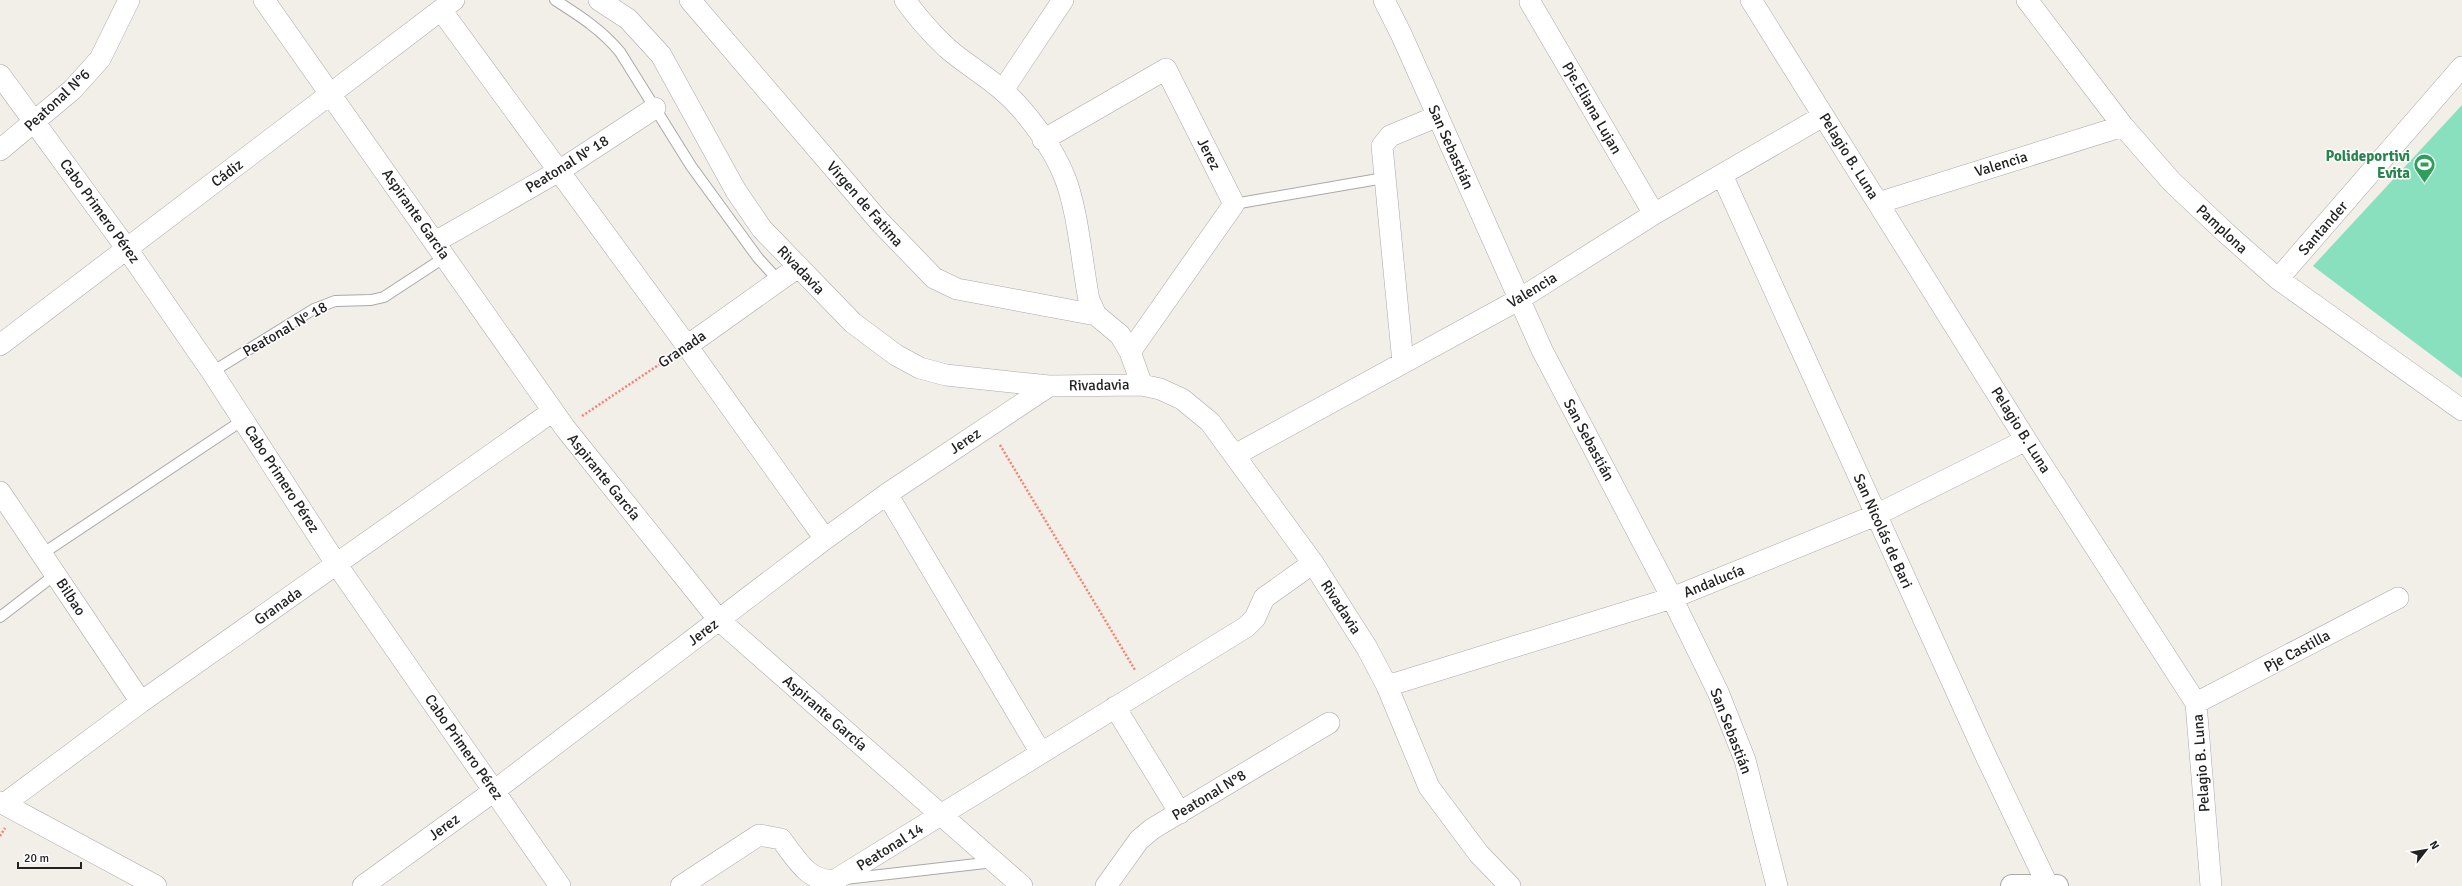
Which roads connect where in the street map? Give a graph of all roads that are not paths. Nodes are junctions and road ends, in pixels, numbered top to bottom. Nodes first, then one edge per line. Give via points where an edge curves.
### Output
1 (129, 0) edge
2 (264, 0) edge
3 (555, 0) edge
4 (599, 0) edge
5 (690, 0) edge
6 (905, 0) edge
7 (1063, 0) edge
8 (1384, 0) edge
9 (1751, 0) edge
10 (2028, 0) edge
11 (1530, 2) dead end
12 (447, 5) edge
13 (2462, 67) edge
14 (0, 75) edge
15 (1002, 90) junction
16 (331, 93) junction
17 (655, 108) junction
18 (1438, 116) junction
19 (1823, 116) junction
20 (35, 122) junction
21 (2123, 126) junction
22 (1043, 140) junction
23 (0, 150) edge
24 (559, 171) junction
25 (1722, 175) junction
26 (1384, 178) junction
27 (1878, 203) junction
28 (1234, 204) junction
29 (1654, 214) junction
30 (127, 249) junction
31 (440, 250) junction
32 (798, 268) junction
33 (2278, 279) junction
34 (779, 281) junction
35 (1518, 300) junction
36 (1096, 315) junction
37 (0, 345) edge
38 (687, 346) junction
39 (1130, 352) junction
40 (1403, 363) junction
41 (212, 372) junction
42 (1142, 385) junction
43 (1049, 386) junction
44 (2462, 410) edge
45 (553, 411) junction
46 (244, 420) junction
47 (2026, 440) junction
48 (1235, 455) junction
49 (0, 492) edge
50 (887, 494) junction
51 (1876, 515) junction
52 (825, 539) junction
53 (42, 554) junction
54 (1313, 563) junction
55 (337, 565) junction
56 (56, 574) junction
57 (1672, 598) junction
58 (2398, 598) dead end
59 (0, 617) edge
60 (719, 620) junction
61 (1387, 686) junction
62 (141, 702) junction
63 (2196, 703) junction
64 (1115, 707) junction
65 (1329, 722) dead end
66 (1041, 753) junction
67 (494, 791) junction
68 (2, 803) edge
69 (1180, 813) junction
70 (942, 814) junction
71 (996, 862) junction
72 (835, 880) junction
73 (156, 886) edge
74 (363, 886) edge
75 (560, 886) edge
76 (681, 886) edge
77 (1022, 886) edge
78 (1106, 886) edge
79 (1510, 886) edge
80 (1777, 886) edge
81 (2012, 886) edge
82 (2051, 886) edge
83 (2211, 886) edge

1 - 20 street, Peatonal N°6 via 100,59 72,90
2 - 16 street, Aspirante García
3 - 17 lane via 608,37 626,60
4 - 32 street, Rivadavia via 628,19 662,55 736,191 762,229
5 - 36 street, Virgen de Fatima via 880,222 934,278 957,288
6 - 15 street via 919,20 947,48
7 - 15 street
8 - 18 street, San Sebastián
9 - 19 street, Pelagio B. Luna
10 - 21 street, Pamplona
11 - 29 street, Pje.Eliana Lujan
12 - 16 street, Cádiz
12 - 24 street
13 - 33 street, Santander
14 - 20 street, Cabo Primero Pérez
15 - 22 street via 1027,114
16 - 30 street, Cádiz
16 - 31 street, Aspirante García
17 - 24 street, Peatonal N° 18
17 - 34 lane via 691,166 758,258
18 - 26 street via 1390,136 1382,146
18 - 35 street, San Sebastián
19 - 25 street, Valencia
19 - 27 street, Pelagio B. Luna
20 - 23 street, Peatonal N°6
20 - 30 street, Cabo Primero Pérez
21 - 27 street, Valencia
21 - 33 street, Pamplona via 2172,182
22 - 28 street, Jerez via 1166,69
22 - 36 street via 1065,178 1072,203 1089,300
24 - 31 street, Peatonal N° 18
24 - 38 street
25 - 29 street, Valencia
25 - 51 street, San Nicolás de Bari
26 - 28 lane
26 - 40 street
27 - 47 street, Pelagio B. Luna
28 - 39 street
29 - 35 street, Valencia
30 - 37 street, Cádiz
30 - 41 street, Cabo Primero Pérez
31 - 41 lane, Peatonal N° 18 via 384,297 335,301 314,309
31 - 45 street, Aspirante García
32 - 34 street, Granada
32 - 43 street, Rivadavia via 853,322 896,355 920,368 946,375
33 - 44 street, Pamplona
34 - 38 street, Granada
35 - 40 street, Valencia
35 - 57 street, San Sebastián
36 - 39 street via 1120,335
38 - 52 street
39 - 42 street
40 - 48 street, Valencia
41 - 46 street, Cabo Primero Pérez
42 - 43 street, Rivadavia
42 - 48 street, Rivadavia via 1160,389 1182,399 1210,422
43 - 50 street, Jerez
45 - 55 street, Granada
45 - 60 street, Aspirante García
46 - 53 lane
46 - 55 street, Cabo Primero Pérez
47 - 51 street, Andalucía
47 - 63 street, Pelagio B. Luna
48 - 54 street, Rivadavia
49 - 53 street, Bilbao
50 - 52 street, Jerez
50 - 66 street
51 - 57 street, Andalucía
51 - 82 street, San Nicolás de Bari via 1984,752
52 - 60 street, Jerez
53 - 56 street, Bilbao
54 - 61 street, Rivadavia via 1367,648
54 - 64 street, Peatonal 14 via 1264,598 1255,618 1246,627
55 - 62 street, Granada
55 - 67 street, Cabo Primero Pérez
56 - 59 lane
56 - 62 street, Bilbao
57 - 61 street, Andalucía
57 - 80 street, San Sebastián via 1718,692 1745,760
58 - 63 street, Pje Castilla
60 - 67 street, Jerez
60 - 70 street, Aspirante García
61 - 79 street, Rivadavia via 1429,787 1479,854
62 - 68 street, Granada
63 - 83 street, Pelagio B. Luna
64 - 66 street, Peatonal 14
64 - 69 street
65 - 69 street, Peatonal N°8
66 - 70 street, Peatonal 14
67 - 74 street, Jerez
67 - 75 street, Cabo Primero Pérez
68 - 73 street
69 - 78 street, Peatonal N°8 via 1139,840
70 - 71 street, Aspirante García
70 - 72 street, Peatonal 14
71 - 72 lane
71 - 77 street, Aspirante García
72 - 76 street via 823,882 807,872 780,839 759,835
81 - 82 street

